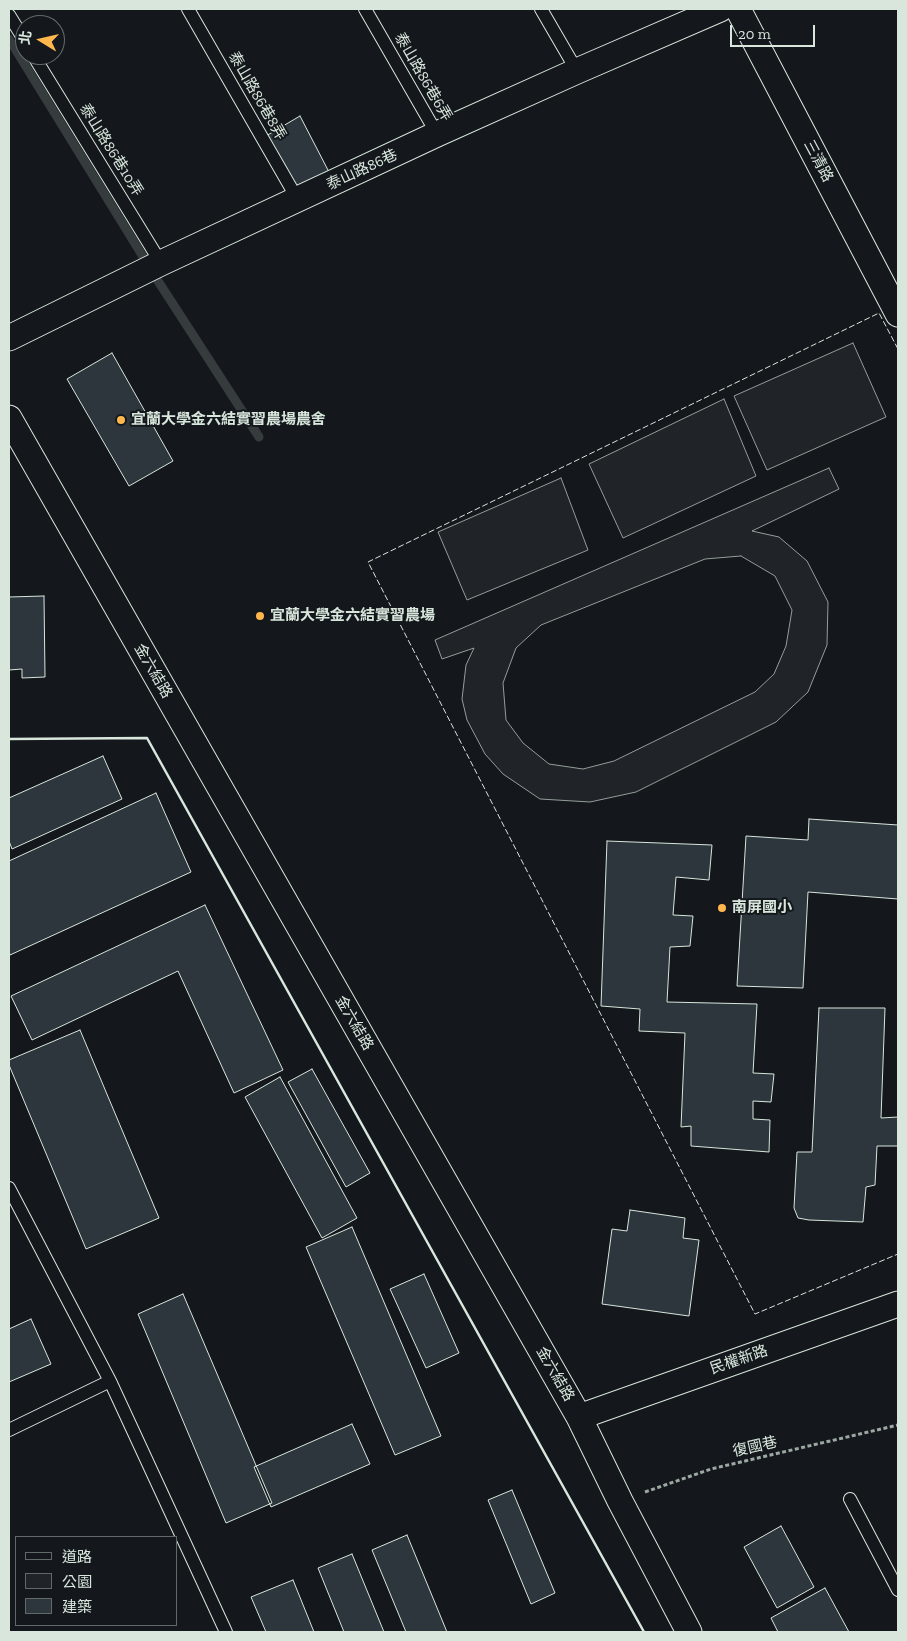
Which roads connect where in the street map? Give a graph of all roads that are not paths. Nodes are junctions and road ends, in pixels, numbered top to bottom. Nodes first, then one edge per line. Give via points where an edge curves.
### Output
1 (188, 9) edge
2 (366, 9) edge
3 (541, 9) edge
4 (720, 9) edge
5 (738, 9) edge
6 (39, 65) edge
7 (577, 71) junction
8 (437, 134) junction
9 (298, 200) junction
10 (161, 263) junction
11 (898, 314) edge
12 (9, 338) edge
13 (9, 418) edge
14 (9, 1188) edge
15 (898, 1304) edge
16 (110, 1381) junction
17 (579, 1417) junction
18 (9, 1430) edge
19 (850, 1499) dead end
20 (898, 1590) edge
21 (226, 1632) edge
22 (689, 1632) edge

1 - 9 lane, 泰山路86巷8弄
2 - 8 lane, 泰山路86巷6弄
3 - 7 lane
4 - 7 street, 泰山路86巷
5 - 11 street, 三清路
6 - 10 lane, 泰山路86巷10弄
7 - 8 street, 泰山路86巷
8 - 9 street, 泰山路86巷
9 - 10 street, 泰山路86巷
10 - 12 street, 泰山路86巷
13 - 17 street, 金六結路
14 - 16 lane
15 - 17 street, 民權新路
16 - 18 lane
16 - 21 lane
17 - 22 street, 金六結路
19 - 20 lane

